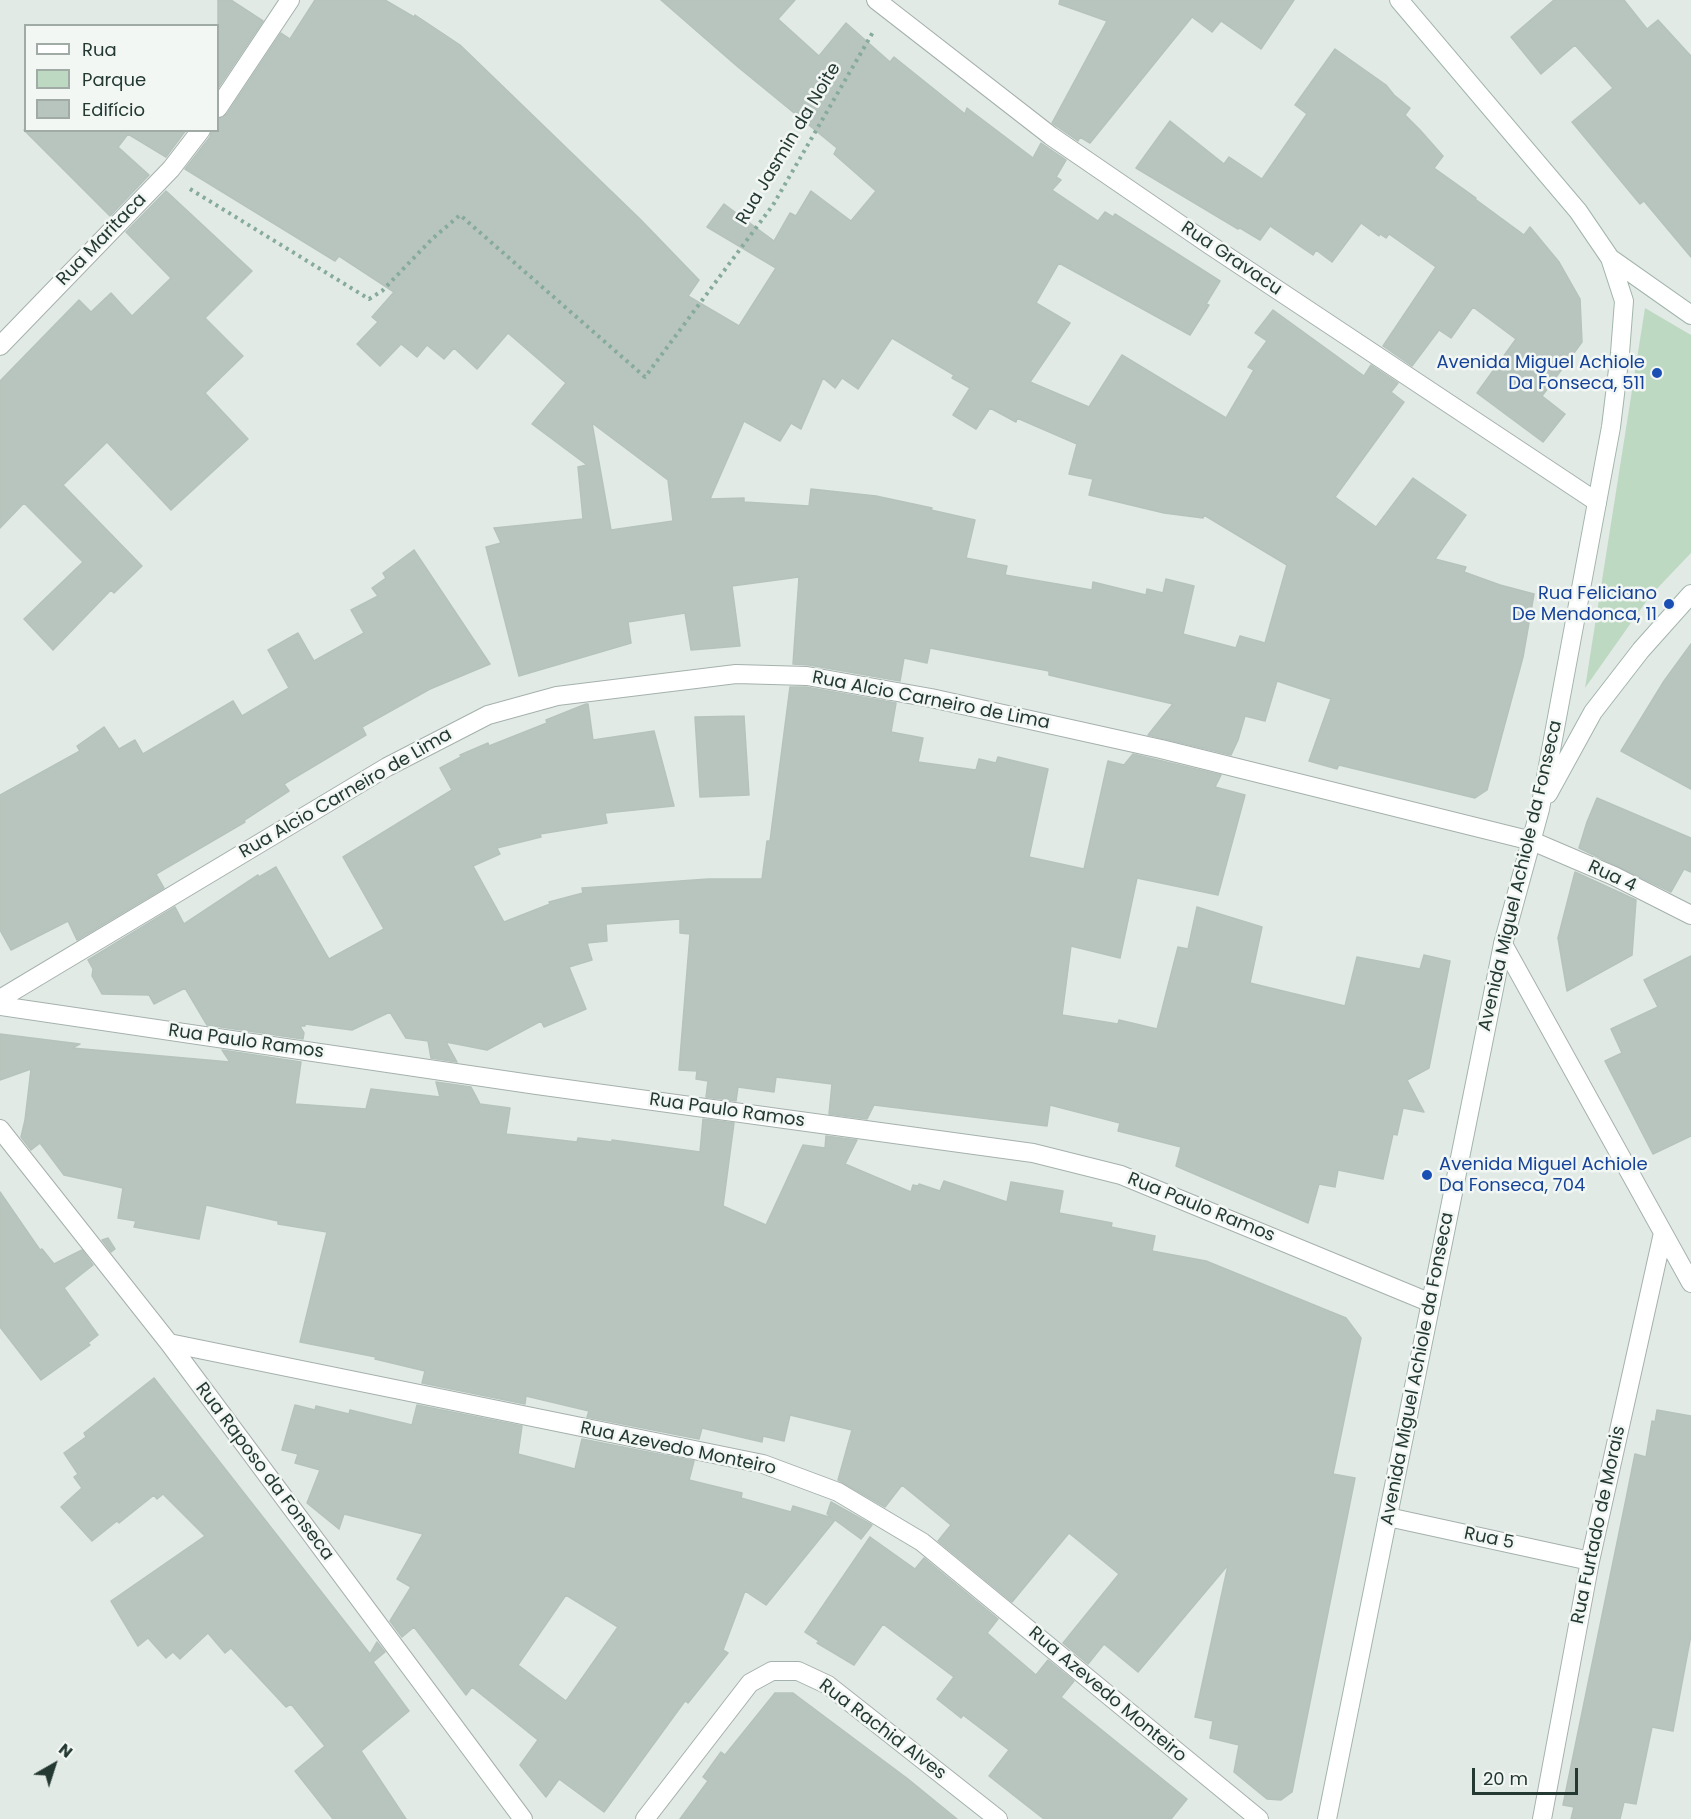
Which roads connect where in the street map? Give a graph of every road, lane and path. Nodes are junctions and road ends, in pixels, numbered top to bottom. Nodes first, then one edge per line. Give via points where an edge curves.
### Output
1 (290, 0) edge
2 (1399, 0) edge
3 (881, 4) edge
4 (219, 106) edge
5 (199, 132) edge
6 (171, 169) junction
7 (1610, 258) junction
8 (1691, 315) edge
9 (0, 346) edge
10 (1597, 502) junction
11 (1691, 594) edge
12 (1540, 809) junction
13 (1532, 841) junction
14 (1691, 915) edge
15 (1503, 944) junction
16 (0, 999) edge
17 (0, 1006) edge
18 (0, 1129) edge
19 (1663, 1233) junction
20 (1691, 1283) edge
21 (1431, 1303) junction
22 (169, 1343) junction
23 (1388, 1517) junction
24 (1590, 1560) junction
25 (1331, 1818) edge
26 (523, 1819) edge
27 (645, 1819) edge
28 (998, 1819) edge
29 (1259, 1819) edge
30 (1542, 1819) edge

1 - 4 street
2 - 7 street, Avenida Miguel Achiole da Fonseca via 1578,211
3 - 6 path, Rua Jasmin da Noite via 773,205 645,377 460,215 382,291 369,298 186,186
3 - 10 street, Rua Gravacu via 1051,136
5 - 6 street, Rua Maritaca
6 - 9 street, Rua Maritaca
7 - 8 street
7 - 10 street, Avenida Miguel Achiole da Fonseca via 1624,301 1611,428
10 - 12 street, Avenida Miguel Achiole da Fonseca
11 - 12 street via 1593,712
12 - 13 street, Avenida Miguel Achiole da Fonseca
13 - 14 street, Rua 4
13 - 15 street, Avenida Miguel Achiole da Fonseca
13 - 16 street, Rua Alcio Carneiro de Lima via 1161,749 931,698 807,675 736,674 557,696 488,715 387,767
15 - 19 street
15 - 21 street, Avenida Miguel Achiole da Fonseca
17 - 21 street, Rua Paulo Ramos via 1033,1154 1121,1175
18 - 22 street, Rua Raposo da Fonseca
19 - 20 street
19 - 24 street, Rua Furtado de Morais
21 - 23 street, Avenida Miguel Achiole da Fonseca
22 - 26 street, Rua Raposo da Fonseca
22 - 29 street, Rua Azevedo Monteiro via 763,1464 838,1492 922,1542
23 - 24 street, Rua 5
23 - 25 street, Avenida Miguel Achiole da Fonseca
24 - 30 street, Rua Furtado de Morais
27 - 28 street, Rua Rachid Alves via 750,1683 772,1671 798,1671 828,1685

